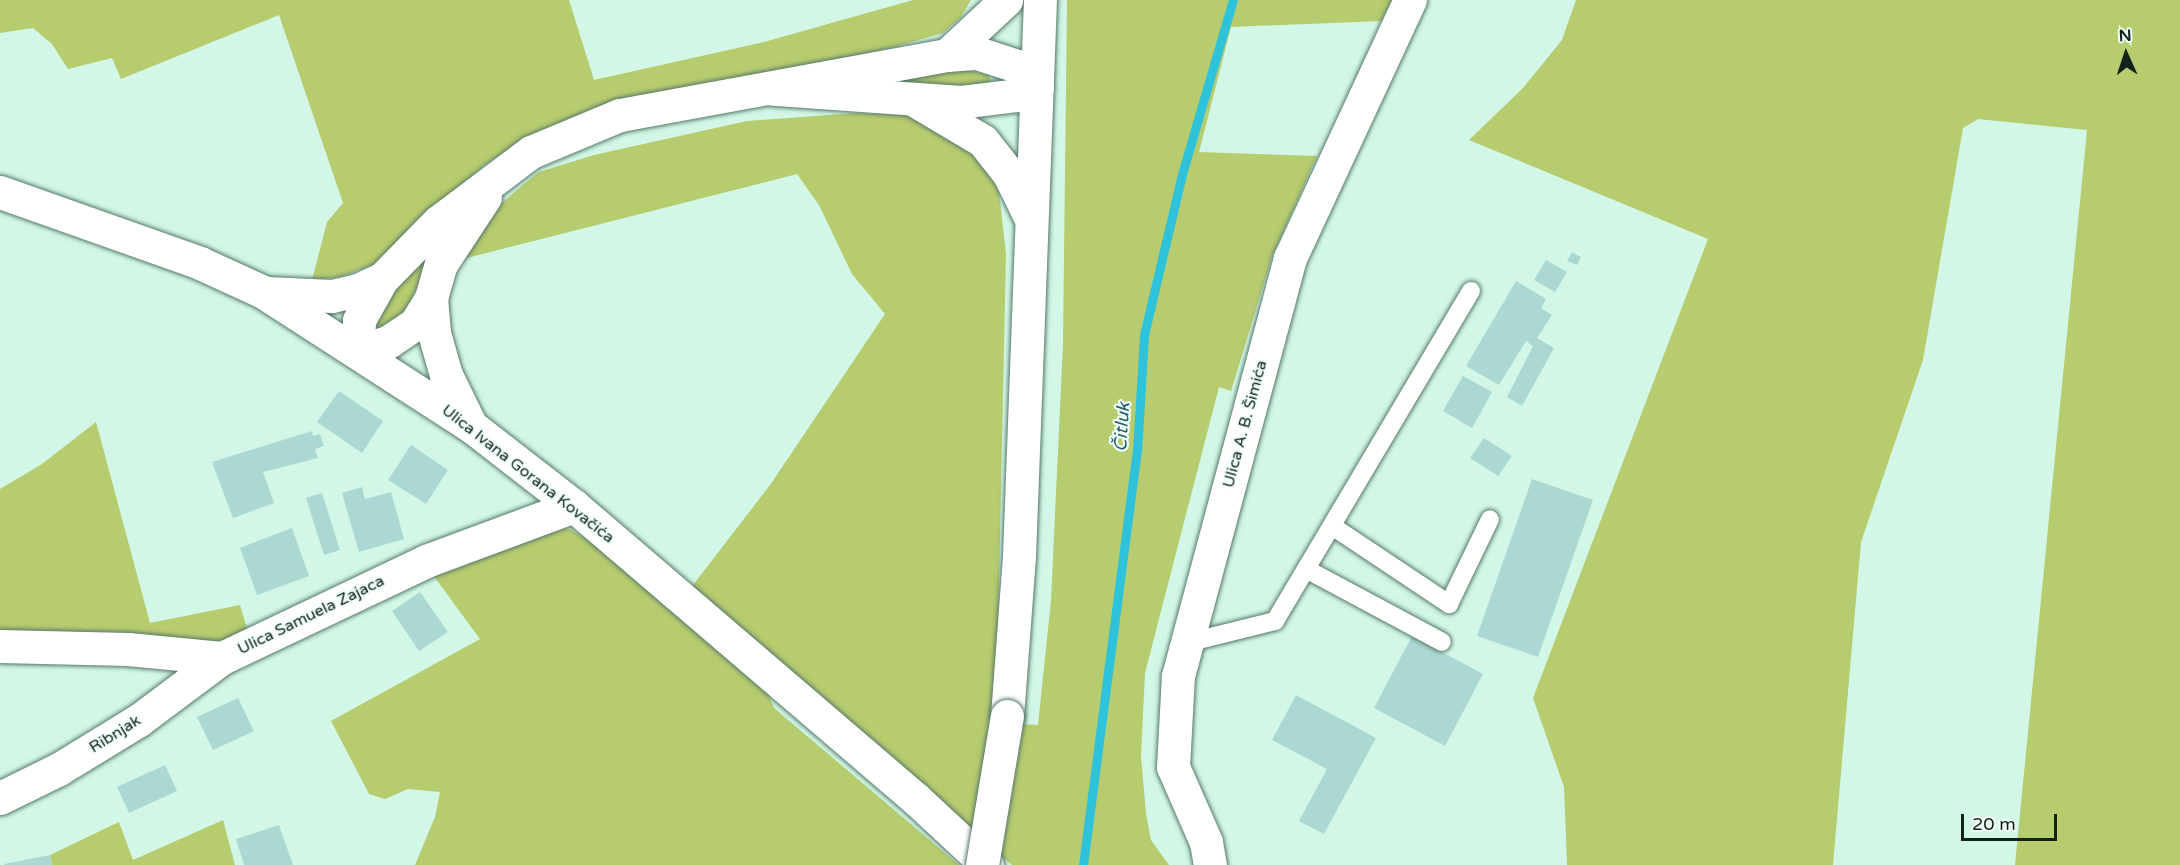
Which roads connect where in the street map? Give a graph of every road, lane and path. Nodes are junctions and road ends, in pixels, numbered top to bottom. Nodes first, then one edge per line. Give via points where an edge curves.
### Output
1 (1006, 0) edge
2 (1040, 0) edge
3 (1410, 0) edge
4 (947, 55) junction
5 (1037, 87) junction
6 (773, 89) junction
7 (916, 101) junction
8 (499, 177) junction
9 (0, 192) edge
10 (1030, 216) junction
11 (382, 279) junction
12 (1471, 291) dead end
13 (263, 292) junction
14 (431, 298) junction
15 (357, 351) junction
16 (471, 426) junction
17 (574, 506) junction
18 (1490, 519) dead end
19 (1332, 526) junction
20 (1306, 569) junction
21 (1442, 642) dead end
22 (1186, 643) junction
23 (0, 646) edge
24 (222, 658) junction
25 (0, 798) edge
26 (982, 865) edge
27 (987, 865) edge
28 (1210, 865) edge

1 - 4 main road
2 - 5 main road
3 - 22 main road, Ulica A. B. Šimića via 1290,258
4 - 5 main road via 977,53 998,57 1017,66
4 - 6 main road
5 - 7 main road via 991,100
5 - 10 main road
6 - 7 main road
6 - 8 main road via 620,115 531,152
7 - 10 main road via 984,141 1009,174
8 - 11 main road via 438,222
8 - 14 main road via 441,264
9 - 13 main road, Ulica Ivana Gorana Kovačića via 200,262
10 - 26 main road, bridge via 1019,556 1007,716
11 - 13 main road via 332,296
11 - 15 main road via 359,320
12 - 19 lane
13 - 15 main road, Ulica Ivana Gorana Kovačića
14 - 15 main road via 415,324 388,342
14 - 16 main road via 434,333 446,375
15 - 16 main road, Ulica Ivana Gorana Kovačića
16 - 17 main road, Ulica Ivana Gorana Kovačića
17 - 24 main road, Ulica Samuela Zajaca via 426,561
17 - 27 main road, Ulica Ivana Gorana Kovačića via 916,799
18 - 19 lane via 1449,603
19 - 20 lane
20 - 21 lane
20 - 22 lane via 1275,621
22 - 28 main road, Ulica A. B. Šimića via 1178,676 1173,767 1206,842
23 - 24 main road, Ulica Samuela Zajaca via 128,649
24 - 25 main road, Ribnjak via 139,720 59,769

